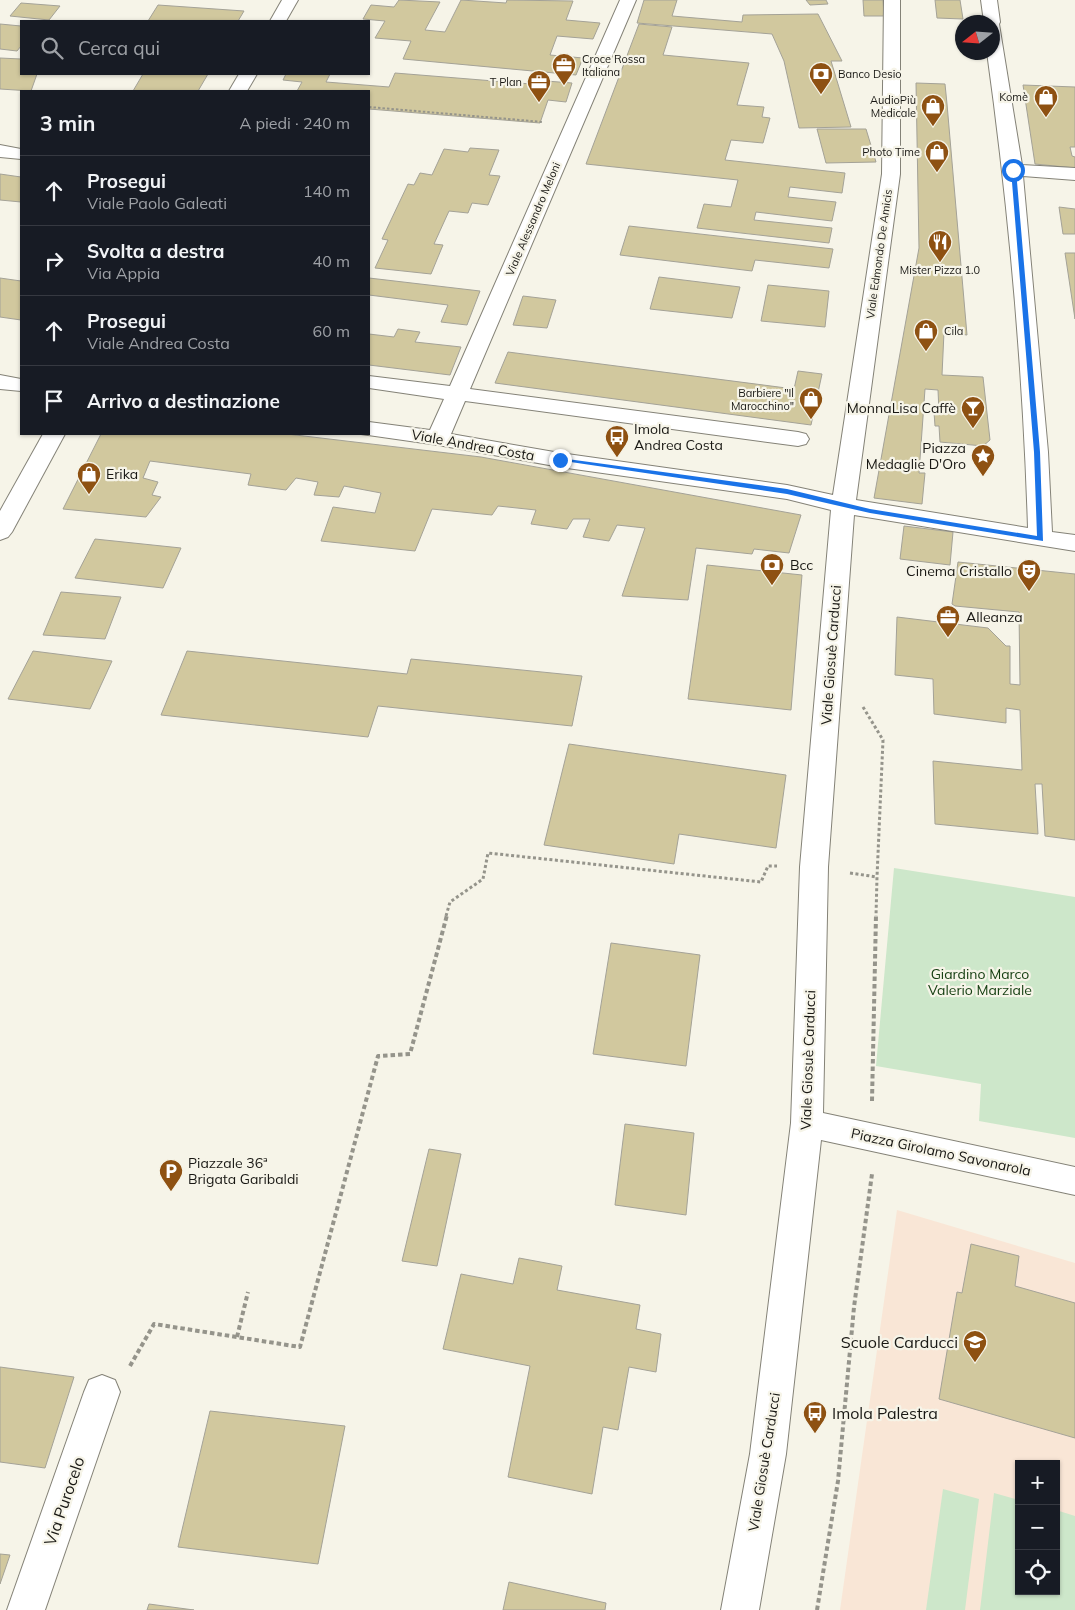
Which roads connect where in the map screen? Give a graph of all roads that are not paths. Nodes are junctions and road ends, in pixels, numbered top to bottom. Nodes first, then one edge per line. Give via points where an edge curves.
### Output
1 (290, 0) edge
2 (628, 0) edge
3 (892, 0) edge
4 (988, 0) edge
5 (991, 15) edge
6 (279, 20) edge
7 (997, 60) edge
8 (247, 75) edge
9 (239, 90) edge
10 (0, 151) edge
11 (20, 154) edge
12 (1013, 170) junction
13 (1075, 174) edge
14 (0, 382) edge
15 (370, 382) edge
16 (20, 385) edge
17 (457, 394) junction
18 (370, 429) edge
19 (53, 435) edge
20 (438, 438) junction
21 (798, 439) dead end
22 (843, 506) junction
23 (0, 532) edge
24 (1040, 539) junction
25 (1075, 542) edge
26 (807, 1123) junction
27 (1075, 1181) edge
28 (102, 1392) road end
29 (26, 1610) edge
30 (740, 1610) edge

1 - 6 street
2 - 17 street, Viale Alessandro Meloni
3 - 22 street, Viale Edmondo De Amicis via 891,174
4 - 5 street
7 - 12 street
8 - 9 street
10 - 11 street
12 - 13 street
12 - 24 street via 1037,452
14 - 16 street
15 - 17 street
17 - 20 street, Viale Alessandro Meloni
17 - 21 street
18 - 20 street, Viale Andrea Costa
19 - 23 street
20 - 22 street, Viale Andrea Costa via 560,460 787,492
22 - 24 street, Viale Andrea Costa
22 - 26 street, Viale Giosuè Carducci via 814,867
24 - 25 street, Viale Andrea Costa
26 - 27 street, Piazza Girolamo Savonarola
26 - 30 street, Viale Giosuè Carducci via 768,1454
28 - 29 street, Via Purocelo

